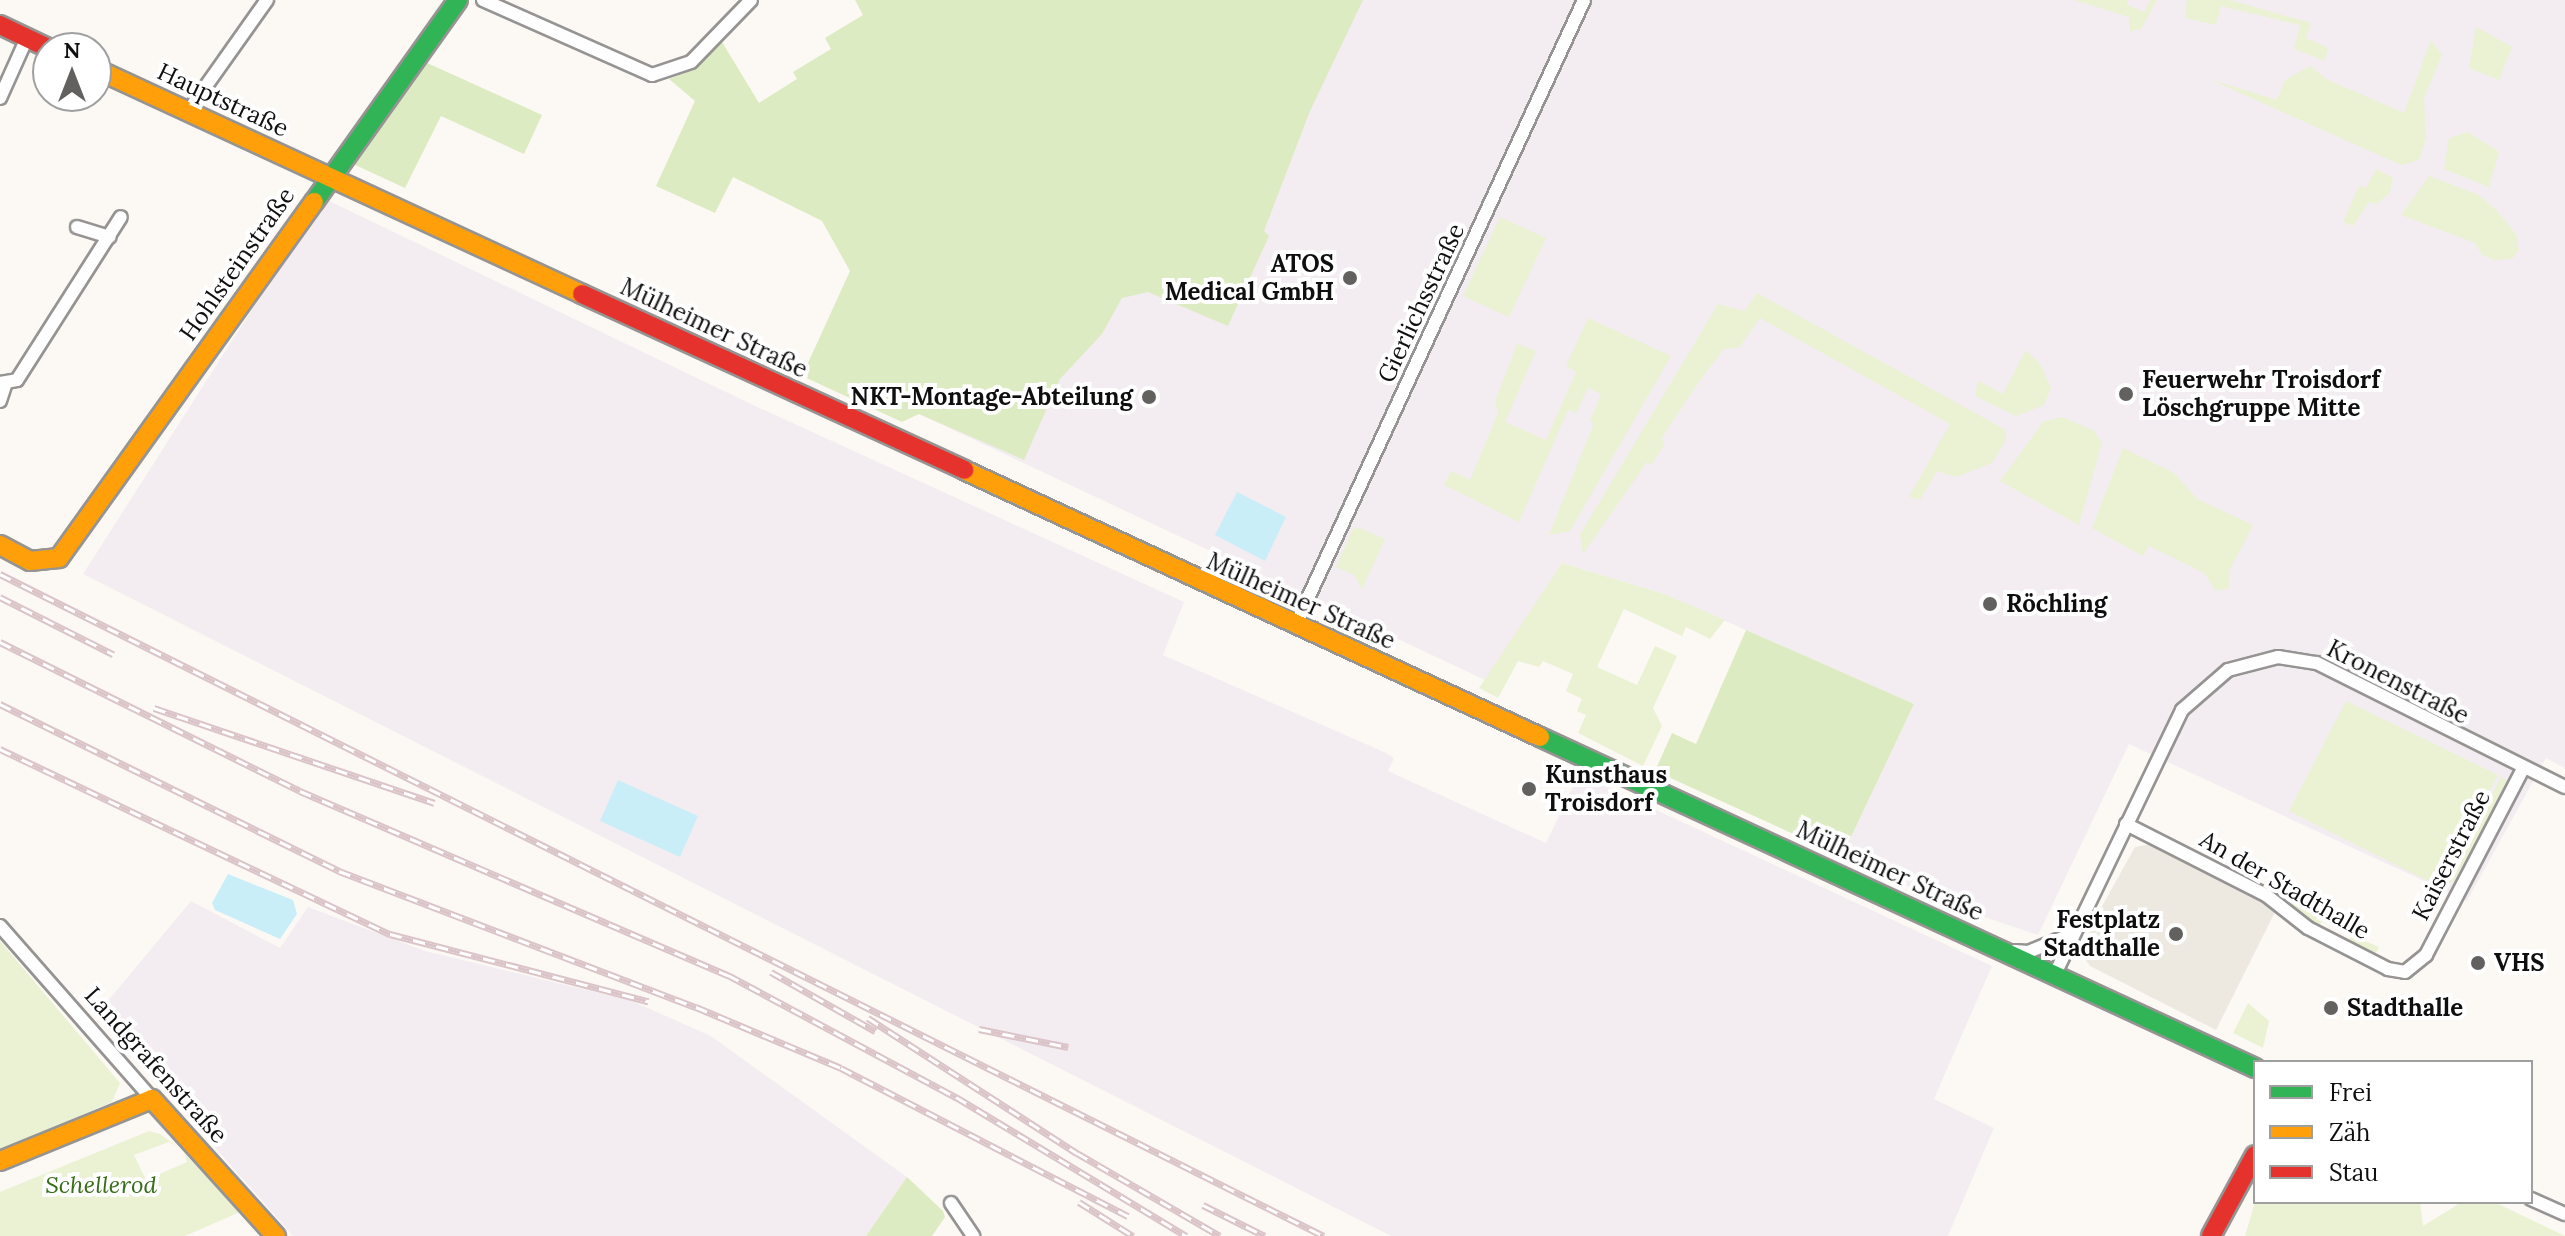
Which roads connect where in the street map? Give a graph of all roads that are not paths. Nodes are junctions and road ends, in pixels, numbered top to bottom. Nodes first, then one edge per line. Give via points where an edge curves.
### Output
1 (267, 0) edge
2 (458, 0) edge
3 (483, 0) edge
4 (751, 0) edge
5 (1584, 0) edge
6 (0, 25) edge
7 (27, 38) junction
8 (32, 40) edge
9 (112, 76) edge
10 (0, 98) edge
11 (189, 110) junction
12 (329, 176) junction
13 (121, 217) dead end
14 (77, 227) dead end
15 (110, 237) junction
16 (3, 383) edge
17 (0, 401) edge
18 (0, 545) edge
19 (1296, 624) junction
20 (2523, 769) junction
21 (2565, 787) edge
22 (2126, 824) junction
23 (0, 926) edge
24 (2072, 934) junction
25 (2003, 949) junction
26 (2420, 962) joint
27 (2055, 974) junction
28 (2221, 1052) junction
29 (2253, 1067) edge
30 (2253, 1080) edge
31 (152, 1099) junction
32 (2253, 1159) edge
33 (0, 1161) edge
34 (2533, 1200) edge
35 (951, 1203) dead end
36 (2565, 1214) edge
37 (276, 1236) edge
38 (973, 1236) edge
39 (2211, 1236) edge

1 - 11 street
2 - 12 main road, Hohlsteinstraße
3 - 4 street via 652,75 691,62
5 - 19 street, Gierlichsstraße
6 - 7 main road
7 - 8 main road
7 - 10 street
9 - 11 main road, Hauptstraße
11 - 12 main road, Hauptstraße
12 - 18 main road, Hohlsteinstraße via 59,558 30,561
12 - 19 main road, Mülheimer Straße
13 - 15 street
14 - 15 street
15 - 16 street via 17,380
16 - 17 street
19 - 25 main road, Mülheimer Straße
20 - 21 street, Kronenstraße
20 - 22 street, Kronenstraße via 2317,663 2265,658 2228,670 2190,699
20 - 26 street, Kaiserstraße
22 - 24 street, Kronenstraße
22 - 26 street, An der Stadthalle via 2266,895 2288,916 2388,969 2405,972
23 - 31 street, Landgrafenstraße
24 - 25 street via 2028,952
24 - 27 street, Kronenstraße
25 - 27 main road, Mülheimer Straße
27 - 28 main road, Mülheimer Straße
28 - 29 main road, Mülheimer Straße
28 - 30 main road
31 - 33 main road
31 - 37 main road, Landgrafenstraße
32 - 39 main road
34 - 36 street
35 - 38 street

